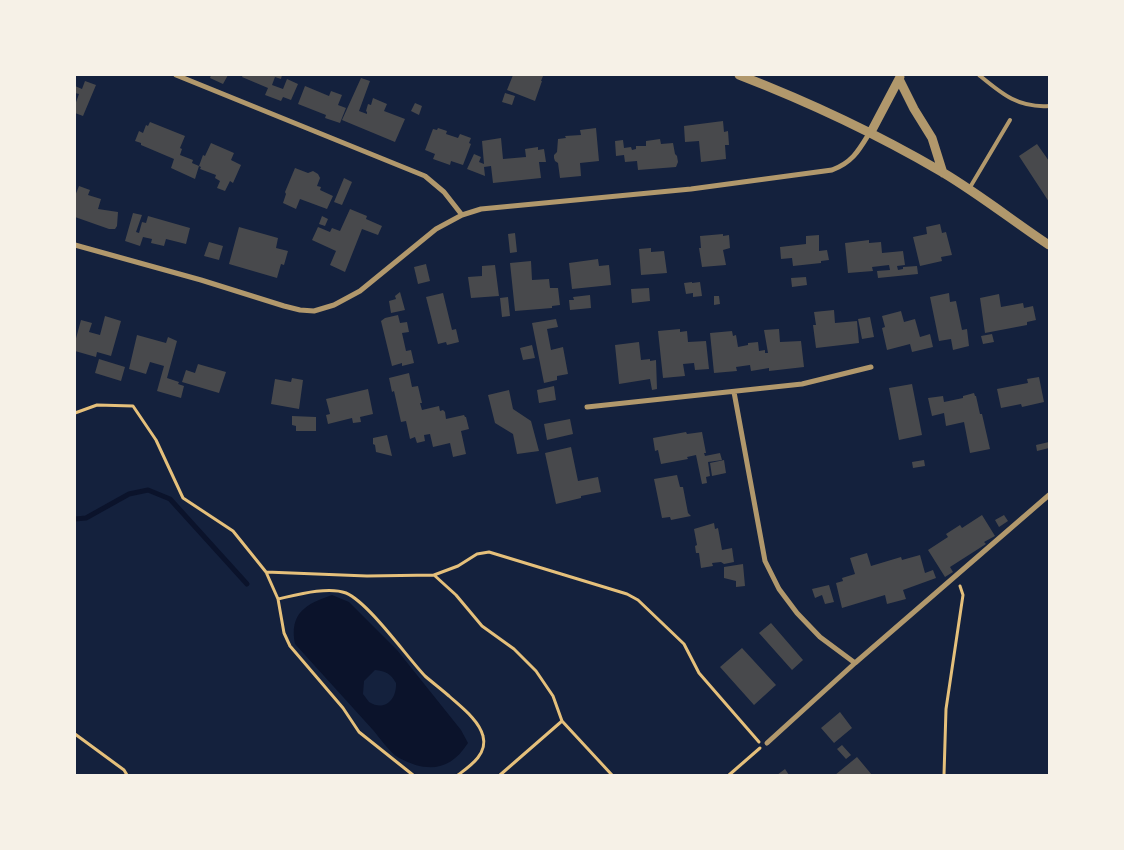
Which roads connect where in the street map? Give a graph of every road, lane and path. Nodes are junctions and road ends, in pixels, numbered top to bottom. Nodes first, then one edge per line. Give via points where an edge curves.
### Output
1 (176, 75) edge
2 (740, 75) edge
3 (979, 75) edge
4 (900, 77) edge
5 (1049, 106) edge
6 (1010, 120) dead end
7 (870, 132) junction
8 (943, 173) junction
9 (968, 190) junction
10 (462, 215) junction
11 (1049, 244) edge
12 (75, 245) edge
13 (871, 367) dead end
14 (734, 392) junction
15 (587, 407) dead end
16 (75, 414) edge
17 (1049, 495) edge
18 (266, 572) junction
19 (434, 574) junction
20 (957, 576) junction
21 (278, 599) junction
22 (855, 663) junction
23 (562, 721) junction
24 (75, 734) edge
25 (767, 743) dead end
26 (127, 775) edge
27 (412, 775) edge
28 (458, 775) edge
29 (500, 775) edge
30 (612, 775) edge
31 (729, 775) edge
32 (944, 775) edge

1 - 10 street via 425,176 444,192
2 - 7 street
3 - 5 lane via 1012,100
4 - 7 street
4 - 8 street via 932,138
6 - 9 lane
7 - 8 street
7 - 10 street via 854,156 832,170 699,188 481,209
8 - 9 street
9 - 11 street
10 - 12 street via 436,229 360,291 314,311 284,306
13 - 14 street via 802,384
14 - 15 street
14 - 22 street via 765,561 779,589 797,613 820,637
16 - 18 path via 97,405 133,406 156,440 183,498 233,531
17 - 20 street
18 - 19 path via 367,576
18 - 21 path
19 - 23 path via 482,626 514,649 536,671 553,696
19 - 31 path via 458,566 477,554 489,552 638,600 684,644 699,673 763,746
20 - 22 street
20 - 32 path via 963,595 946,709
21 - 27 path via 284,633 290,646 343,708 359,732
21 - 28 path via 321,590 346,593 365,608 426,677 477,724 483,735 481,754
22 - 25 street
23 - 29 path
23 - 30 path
24 - 26 path

